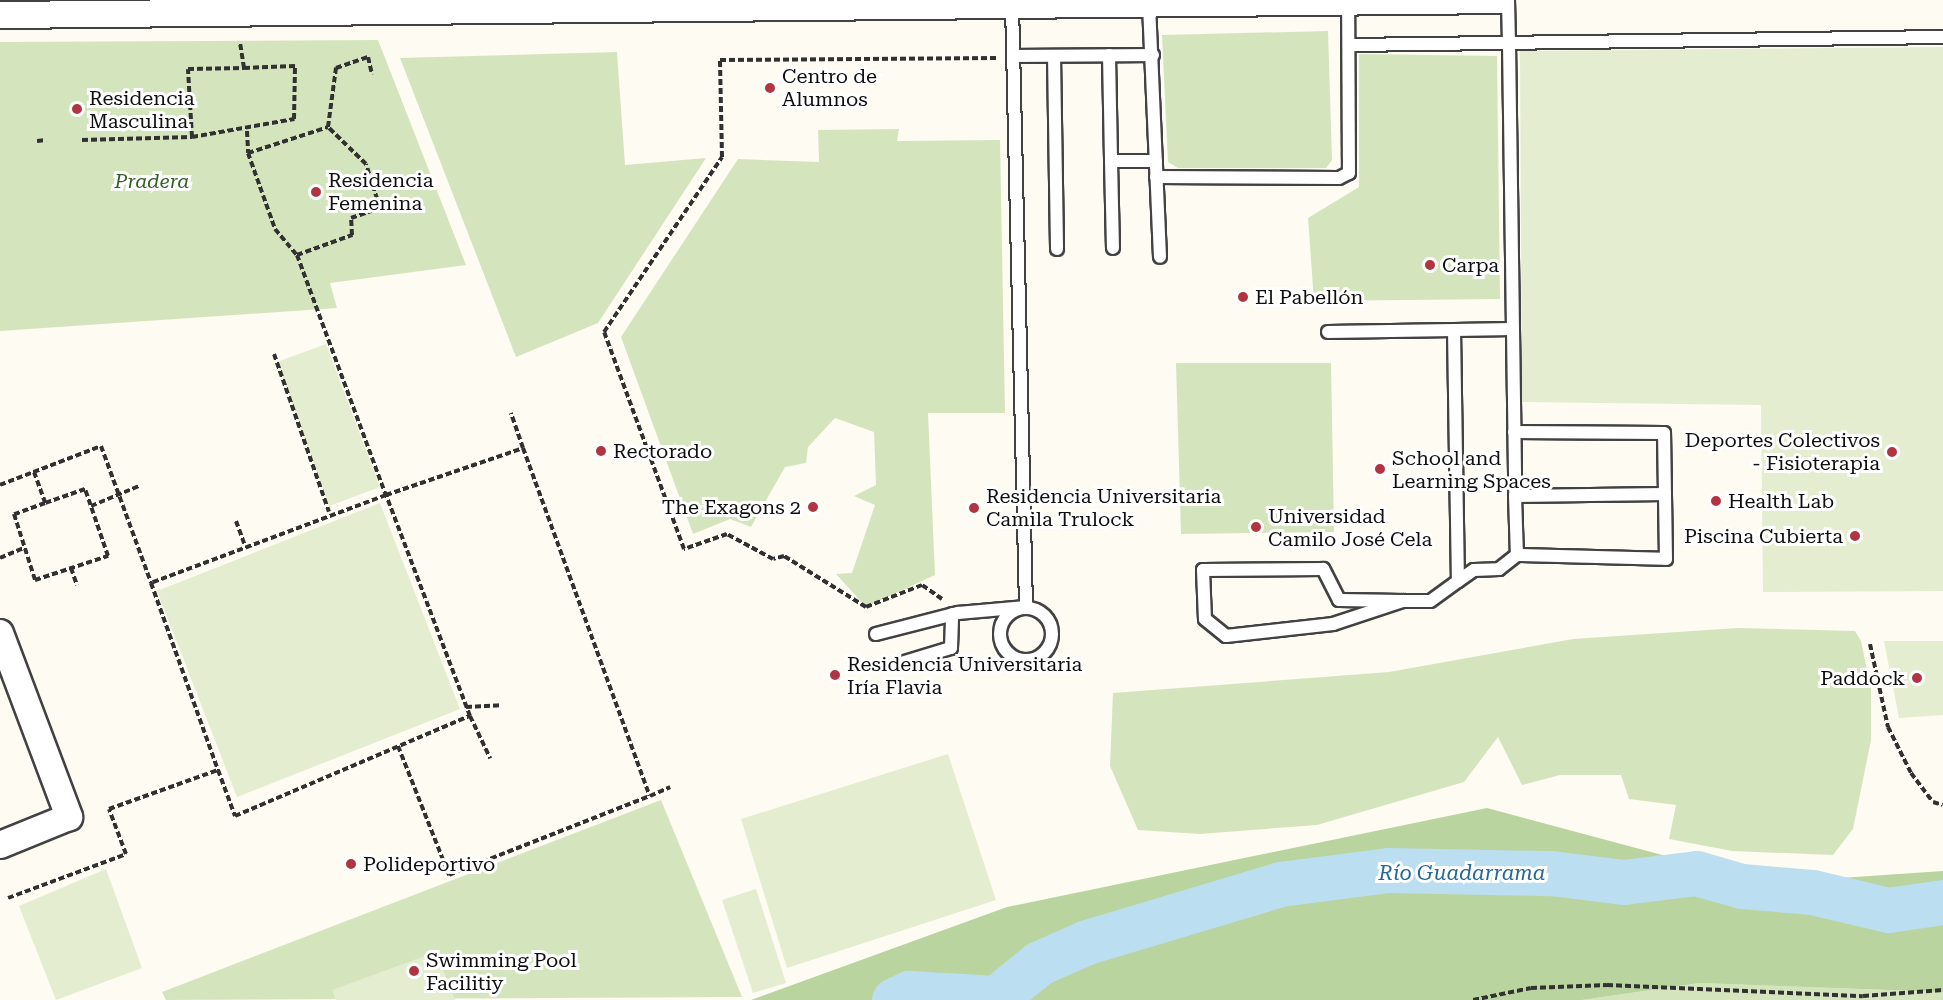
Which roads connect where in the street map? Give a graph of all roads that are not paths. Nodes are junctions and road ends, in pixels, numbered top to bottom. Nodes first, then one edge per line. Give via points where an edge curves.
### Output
1 (1501, 0) edge
2 (1508, 0) edge
3 (1348, 2) junction
4 (1149, 4) junction
5 (1012, 6) junction
6 (0, 15) edge
7 (1943, 37) edge
8 (1509, 43) junction
9 (1349, 45) junction
10 (1109, 55) junction
11 (1153, 55) junction
12 (1016, 56) junction
13 (1054, 56) junction
14 (1111, 161) junction
15 (1156, 161) junction
16 (1156, 177) junction
17 (1113, 248) dead end
18 (1057, 249) dead end
19 (1160, 257) dead end
20 (1513, 329) junction
21 (1454, 330) junction
22 (1328, 332) dead end
23 (1514, 432) junction
24 (1665, 494) junction
25 (1515, 496) junction
26 (1517, 555) junction
27 (1458, 581) junction
28 (1403, 601) junction
29 (1026, 607) junction
30 (952, 614) junction
31 (0, 633) edge
32 (876, 634) dead end
33 (898, 664) dead end
34 (0, 845) edge

1 - 3 street
2 - 8 lane
3 - 4 street
3 - 9 lane
4 - 5 street
4 - 11 lane
5 - 6 street
5 - 12 lane
7 - 8 lane
8 - 9 lane
8 - 20 lane
9 - 16 lane via 1349,173 1339,178
10 - 11 lane
10 - 13 lane
10 - 14 lane
11 - 15 lane
12 - 13 lane
12 - 29 lane
13 - 18 lane
14 - 15 lane
14 - 17 lane
15 - 16 lane
16 - 19 lane
20 - 21 lane
20 - 23 lane
21 - 22 lane
21 - 27 lane
23 - 24 lane via 1664,433
23 - 25 lane
24 - 25 lane
24 - 26 lane via 1666,559
25 - 26 lane
26 - 27 lane via 1499,569 1474,570
27 - 28 lane via 1430,601
28 - 28 lane via 1339,600 1323,569 1203,570 1205,619 1226,636 1333,624
29 - 29 lane via 1009,613 1000,628 1002,645 1023,660 1040,657 1053,635 1048,619
29 - 30 lane
30 - 32 lane
30 - 33 lane via 951,648
31 - 34 street via 69,817

